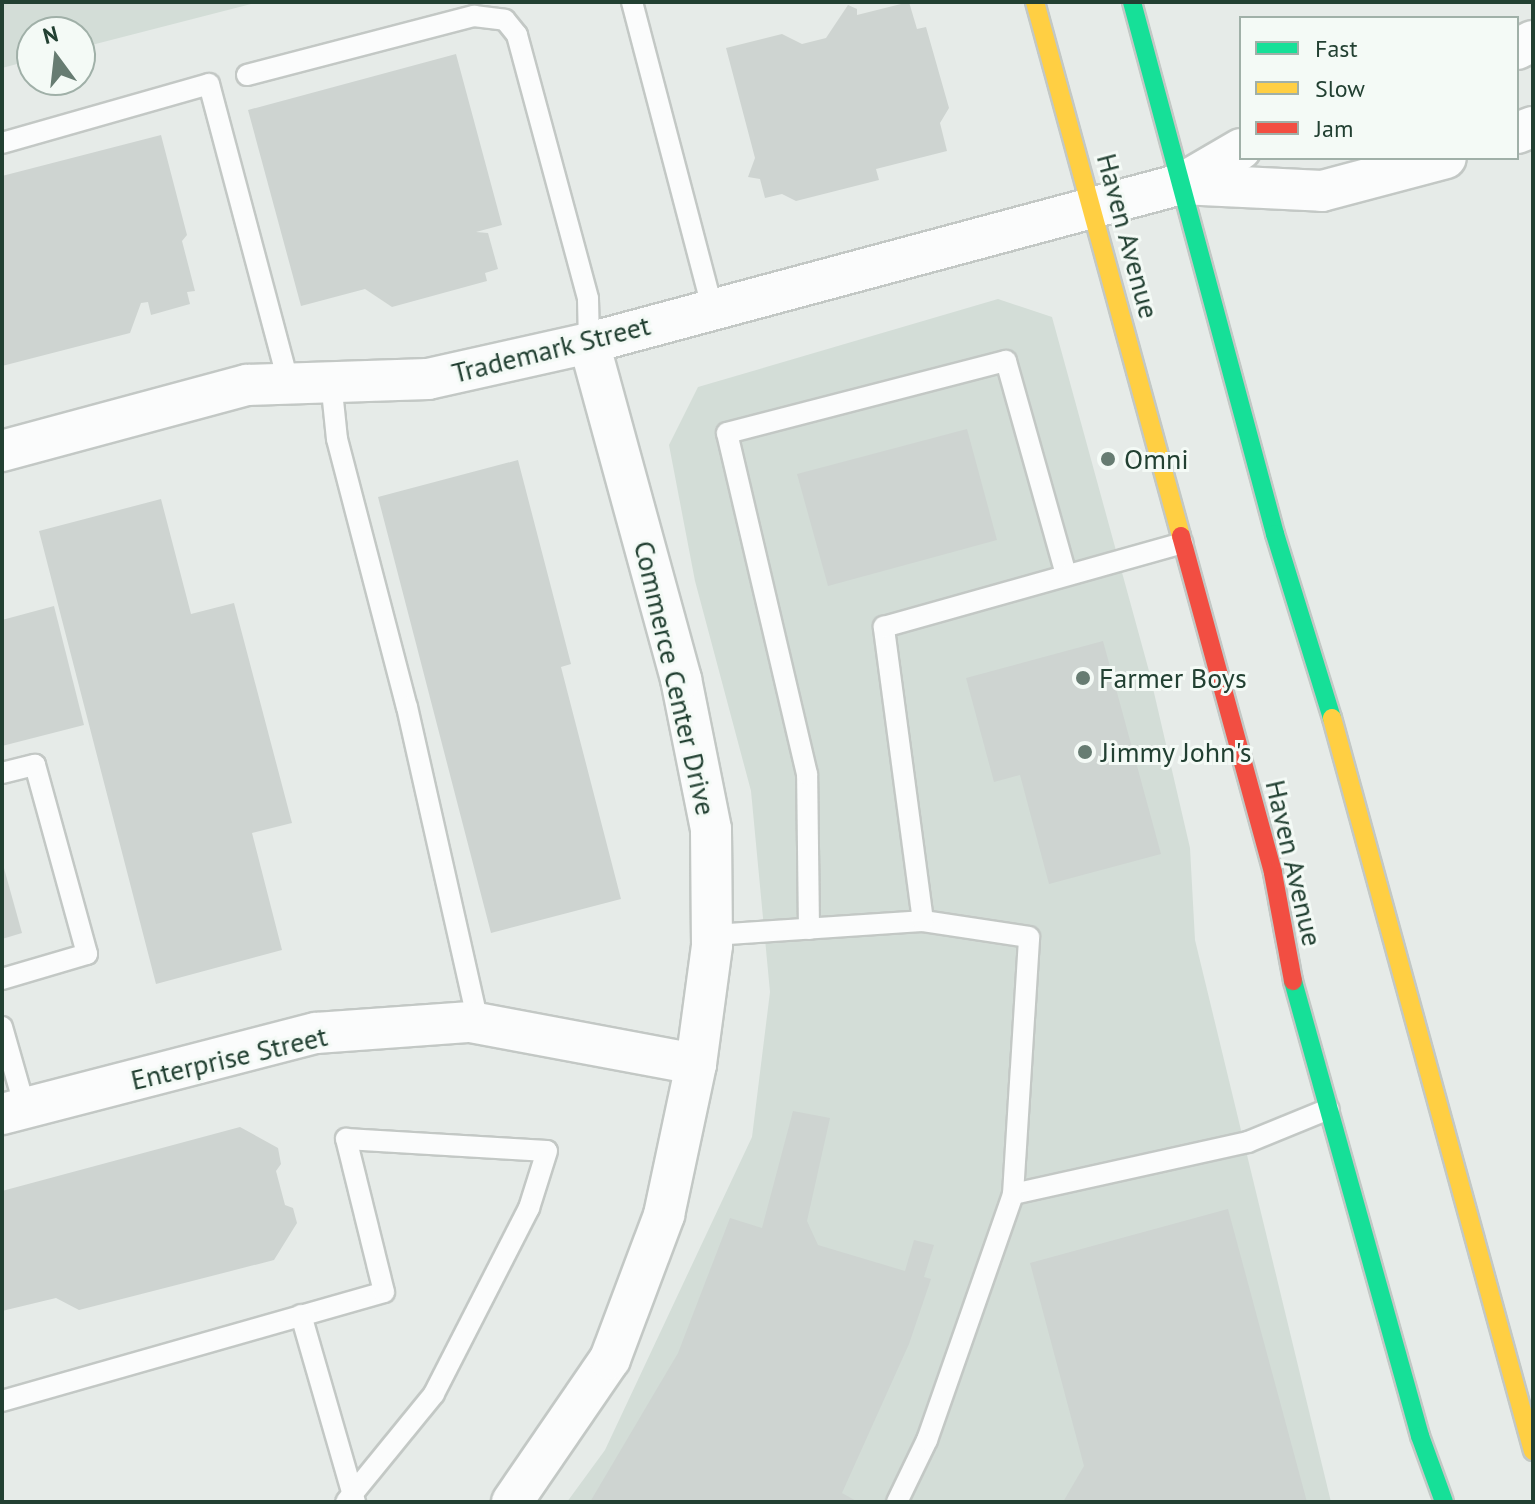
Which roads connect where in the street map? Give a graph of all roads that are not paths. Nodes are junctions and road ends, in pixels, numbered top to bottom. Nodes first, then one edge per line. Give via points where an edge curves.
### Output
1 (632, 2) edge
2 (1035, 2) edge
3 (1132, 2) edge
4 (247, 75) dead end
5 (2, 143) edge
6 (1239, 150) edge
7 (1438, 160) edge
8 (1181, 184) junction
9 (1095, 210) junction
10 (712, 308) junction
11 (589, 343) junction
12 (288, 381) junction
13 (331, 381) junction
14 (2, 451) edge
15 (1182, 543) junction
16 (1066, 575) junction
17 (2, 773) edge
18 (923, 921) junction
19 (809, 929) junction
20 (712, 935) junction
21 (2, 979) edge
22 (478, 1023) junction
23 (2, 1027) edge
24 (696, 1064) junction
25 (1329, 1109) junction
26 (13, 1111) edge
27 (1013, 1194) junction
28 (301, 1315) junction
29 (2, 1401) edge
30 (1533, 1451) edge
31 (350, 1501) edge
32 (512, 1502) edge
33 (897, 1502) edge
34 (1444, 1502) edge

1 - 10 lane
2 - 9 main road, Haven Avenue
3 - 8 main road
4 - 11 lane via 474,16 505,20 517,35 588,299
5 - 12 lane via 209,84
6 - 8 street
7 - 8 street via 1322,191
8 - 9 street, Trademark Street
8 - 30 main road
9 - 10 street, Trademark Street
9 - 15 main road, Haven Avenue
10 - 11 street, Trademark Street
11 - 13 street, Trademark Street via 428,379
11 - 20 street, Commerce Center Drive via 681,679 711,829
12 - 13 street, Trademark Street
12 - 14 street, Trademark Street via 247,385
13 - 22 lane via 337,439 407,707
15 - 16 lane
15 - 25 main road, Haven Avenue via 1273,873 1282,942
16 - 18 lane via 884,627
16 - 19 lane via 1006,361 727,433 807,774
17 - 21 lane via 35,765 87,954
18 - 19 lane
18 - 27 lane via 1029,937
19 - 20 lane
20 - 24 street, Commerce Center Drive
22 - 24 street, Enterprise Street
22 - 26 street, Enterprise Street via 316,1033
23 - 26 lane
24 - 32 street, Commerce Center Drive via 664,1215 610,1359
25 - 27 lane via 1248,1142
25 - 34 main road, Haven Avenue via 1420,1436
27 - 33 lane via 927,1440
28 - 29 lane
28 - 31 lane
28 - 31 lane via 384,1292 346,1139 547,1151 529,1208 434,1394

